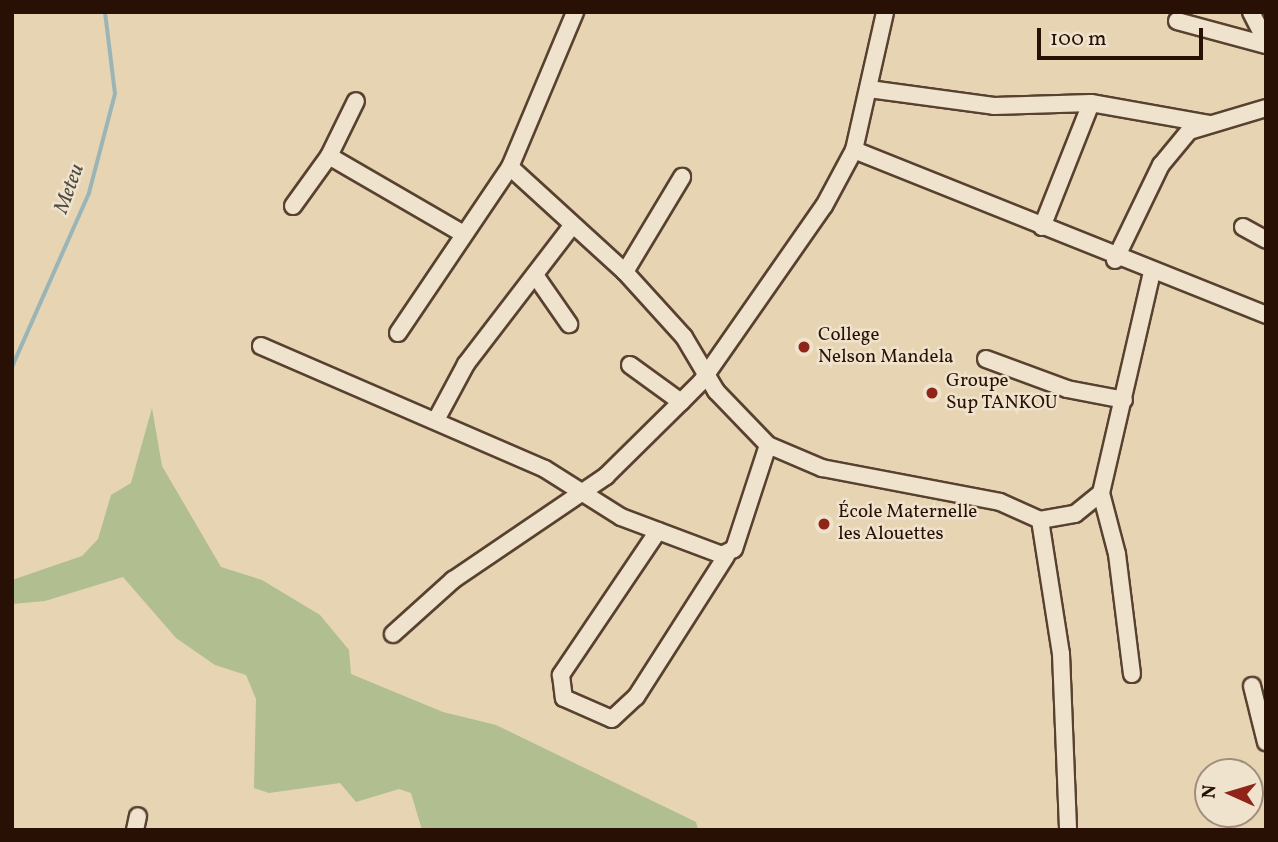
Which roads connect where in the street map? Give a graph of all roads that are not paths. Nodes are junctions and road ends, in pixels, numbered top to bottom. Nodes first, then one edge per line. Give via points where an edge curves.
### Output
1 (575, 12) edge
2 (885, 12) edge
3 (1251, 12) edge
4 (1177, 20) dead end
5 (1266, 43) edge
6 (869, 89) junction
7 (356, 101) dead end
8 (1091, 103) junction
9 (1266, 108) edge
10 (1210, 124) junction
11 (854, 150) junction
12 (330, 156) junction
13 (510, 167) junction
14 (682, 177) dead end
15 (293, 206) dead end
16 (571, 227) junction
17 (1042, 227) junction
18 (1243, 227) dead end
19 (461, 233) junction
20 (1266, 240) edge
21 (1115, 260) junction
22 (625, 272) junction
23 (1152, 272) junction
24 (535, 275) junction
25 (1266, 315) edge
26 (569, 324) dead end
27 (398, 333) dead end
28 (261, 346) dead end
29 (986, 359) dead end
30 (629, 365) dead end
31 (706, 374) junction
32 (1124, 400) junction
33 (681, 402) junction
34 (436, 420) junction
35 (768, 445) junction
36 (584, 493) junction
37 (1101, 493) junction
38 (1040, 520) junction
39 (658, 531) junction
40 (726, 556) junction
41 (393, 634) dead end
42 (1132, 674) dead end
43 (1252, 686) dead end
44 (1266, 742) edge
45 (1068, 830) edge

1 - 13 street
2 - 6 street
3 - 5 street
4 - 5 street
6 - 8 street via 994,106
6 - 11 street
7 - 12 street
8 - 10 street
8 - 17 street
9 - 10 street
10 - 21 street via 1189,131 1161,165
11 - 17 street
11 - 31 street via 824,206
12 - 15 street
12 - 19 street
13 - 16 street
13 - 19 street
14 - 22 street
16 - 22 street
16 - 24 street
17 - 21 street
18 - 20 street
19 - 27 street
21 - 23 street
22 - 31 street via 684,337
23 - 25 street
23 - 32 street
24 - 26 street
24 - 34 street via 466,364
28 - 34 street
29 - 32 street via 1067,389
30 - 33 street
31 - 33 street
31 - 35 street
32 - 37 street
33 - 36 street
34 - 36 street
35 - 38 street via 822,468 1000,502
35 - 40 street
36 - 39 street
36 - 41 street via 453,580
37 - 38 street via 1075,514
37 - 42 street via 1117,554
38 - 45 street via 1061,654
39 - 40 street
39 - 40 street via 561,675 564,698 612,719 636,697
43 - 44 street

